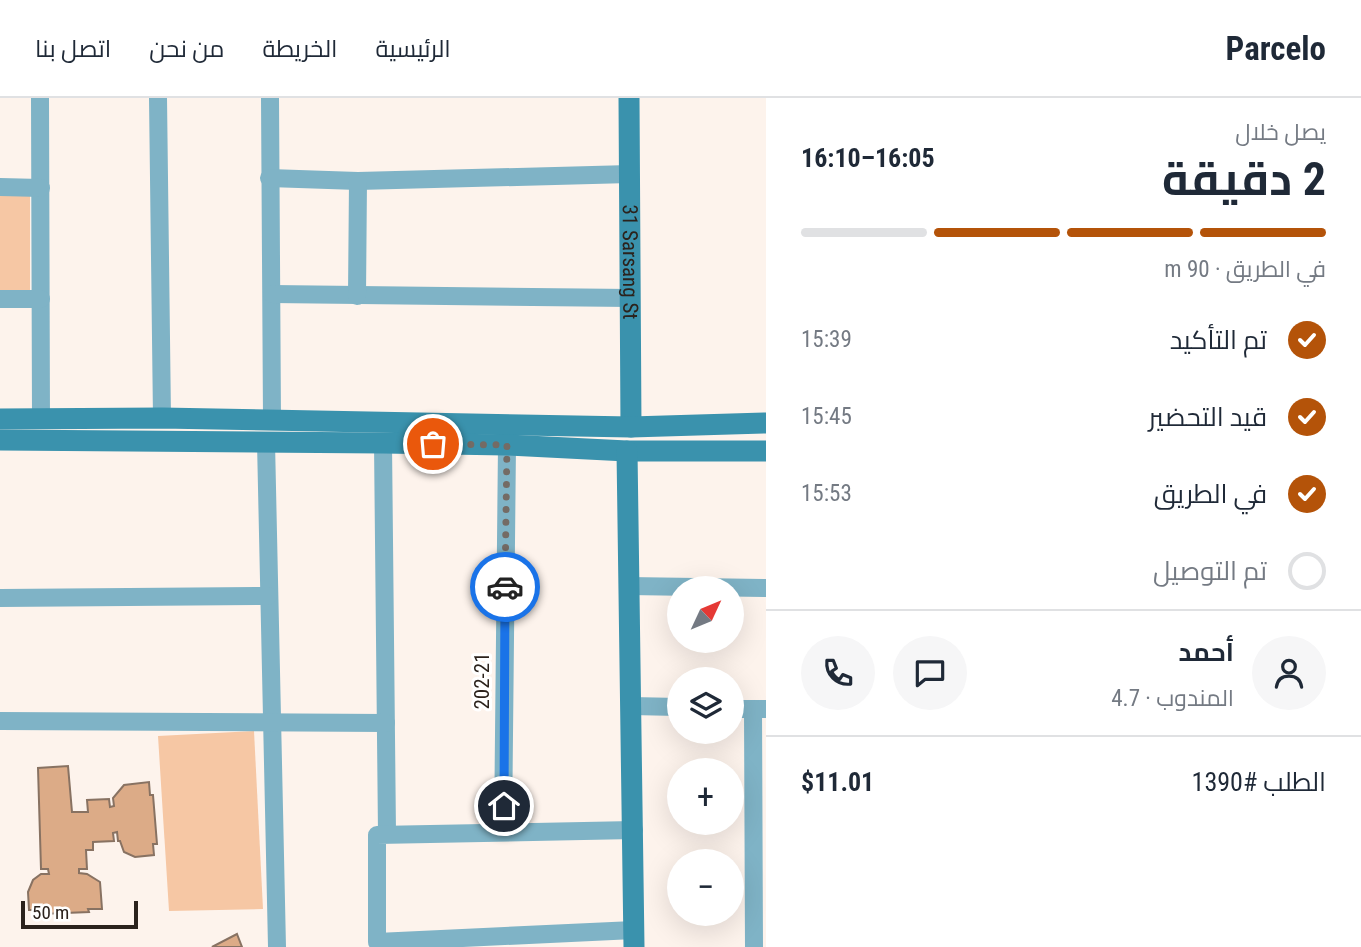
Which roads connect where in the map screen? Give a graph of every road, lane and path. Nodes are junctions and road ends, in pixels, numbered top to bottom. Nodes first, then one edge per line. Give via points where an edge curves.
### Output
1 (40, 98) edge
2 (158, 98) edge
3 (270, 98) edge
4 (629, 98) edge
5 (630, 174) junction
6 (269, 178) junction
7 (358, 181) junction
8 (0, 187) edge
9 (41, 188) junction
10 (272, 295) junction
11 (357, 296) junction
12 (631, 298) junction
13 (0, 299) edge
14 (41, 299) junction
15 (162, 418) junction
16 (0, 419) edge
17 (41, 419) junction
18 (272, 420) junction
19 (766, 423) edge
20 (631, 427) junction
21 (0, 440) edge
22 (266, 442) junction
23 (383, 443) junction
24 (507, 445) junction
25 (626, 451) junction
26 (766, 451) edge
27 (628, 586) junction
28 (766, 588) edge
29 (268, 596) junction
30 (0, 598) edge
31 (631, 706) junction
32 (667, 707) edge
33 (760, 709) edge
34 (0, 721) edge
35 (271, 721) junction
36 (386, 723) junction
37 (634, 830) junction
38 (503, 832) junction
39 (387, 834) junction
40 (634, 938) edge
41 (511, 941) edge
42 (391, 944) edge
43 (277, 947) edge
44 (754, 947) edge

1 - 9 street
2 - 15 street
3 - 6 street
4 - 5 main road, 31 Sarsang St
5 - 7 street
5 - 12 main road, 31 Sarsang St
6 - 7 street
6 - 10 street
7 - 11 street
8 - 9 street
9 - 14 street
10 - 11 street
10 - 18 street
11 - 12 street
12 - 20 main road, 31 Sarsang St
13 - 14 street
14 - 17 street
15 - 17 main road
15 - 18 main road
16 - 17 main road
18 - 20 main road
19 - 20 main road
21 - 22 main road
22 - 23 main road
22 - 29 street
23 - 24 main road
23 - 36 street
24 - 25 main road
24 - 38 street, 202-21
25 - 26 main road
25 - 27 main road
27 - 28 street
27 - 31 main road
29 - 30 street
29 - 35 street
31 - 32 street
31 - 37 main road
33 - 44 street
34 - 35 street
35 - 36 street
35 - 43 street
36 - 39 street
37 - 38 street
37 - 40 main road
38 - 39 street
39 - 42 street via 377,835 377,943
40 - 41 street
41 - 42 street

